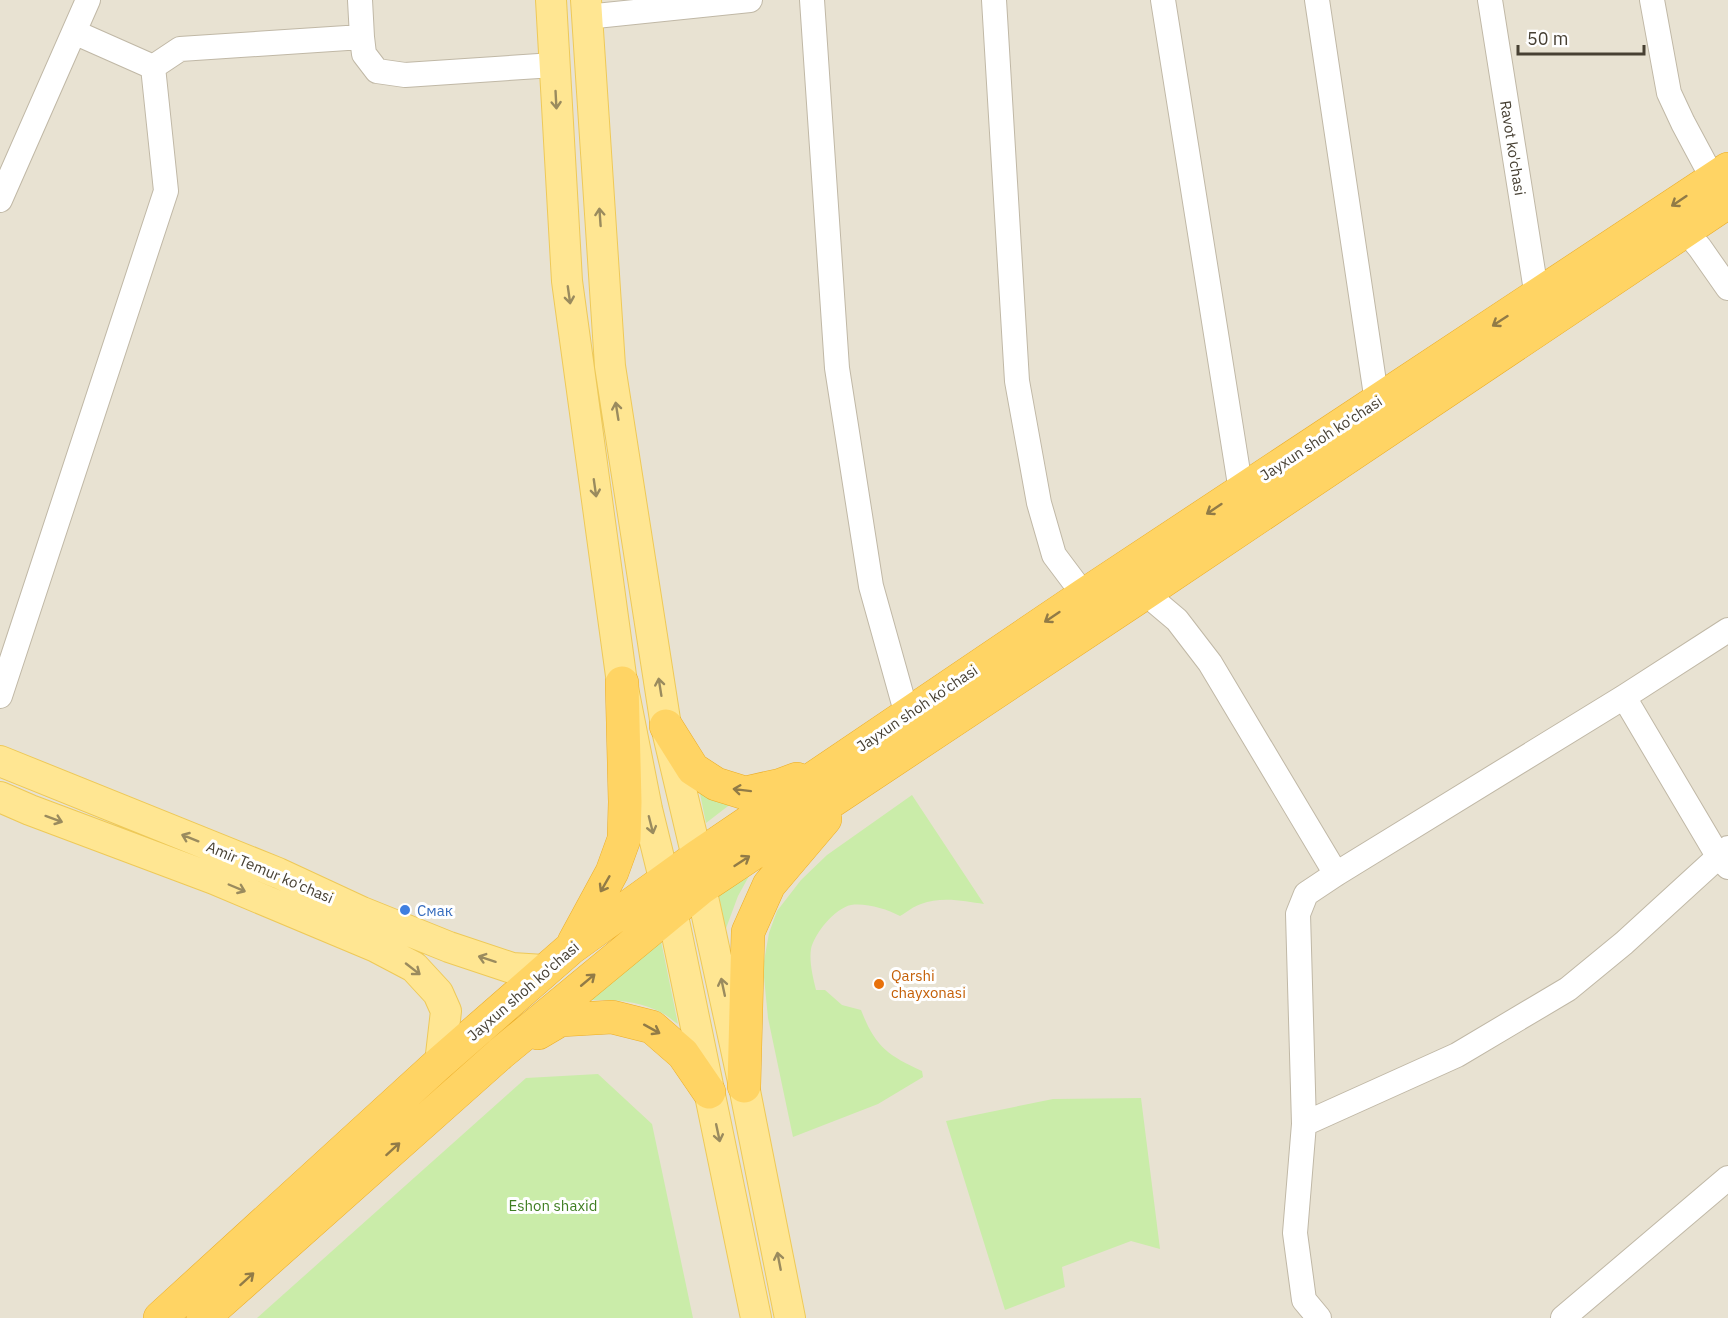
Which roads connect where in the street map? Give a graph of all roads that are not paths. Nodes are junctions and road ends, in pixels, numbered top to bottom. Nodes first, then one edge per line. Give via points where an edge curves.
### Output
1 (88, 0) edge
2 (360, 0) edge
3 (551, 0) edge
4 (750, 0) edge
5 (812, 0) edge
6 (994, 0) edge
7 (1163, 0) edge
8 (1317, 0) edge
9 (1490, 0) edge
10 (1652, 0) edge
11 (586, 9) edge
12 (74, 32) junction
13 (362, 37) junction
14 (554, 65) junction
15 (153, 67) junction
16 (8, 162) edge
17 (1723, 183) edge
18 (0, 200) edge
19 (1686, 231) junction
20 (1728, 288) edge
21 (1537, 297) junction
22 (1377, 402) junction
23 (1241, 491) junction
24 (1145, 593) junction
25 (1084, 595) junction
26 (1728, 630) edge
27 (622, 683) junction
28 (0, 696) edge
29 (1624, 697) junction
30 (907, 715) junction
31 (666, 726) junction
32 (0, 761) edge
33 (845, 775) junction
34 (0, 797) edge
35 (1725, 857) edge
36 (699, 873) junction
37 (1336, 874) junction
38 (668, 897) junction
39 (571, 948) junction
40 (544, 970) junction
41 (500, 1054) junction
42 (440, 1063) junction
43 (744, 1086) junction
44 (709, 1092) junction
45 (1304, 1124) junction
46 (1728, 1178) edge
47 (160, 1318) edge
48 (203, 1318) edge
49 (756, 1318) edge
50 (790, 1318) edge
51 (1319, 1318) edge
52 (1563, 1318) edge

1 - 12 street
2 - 13 street
3 - 14 main road
4 - 11 street
5 - 30 street via 837,368 871,586
6 - 25 street via 1017,381 1039,503 1054,555
7 - 23 street
8 - 22 street
9 - 21 street, Ravot ko'chasi
10 - 17 street via 1670,93 1683,123
31 -> 11 main road via 610,366
12 - 15 street
12 - 16 street
13 - 14 street via 364,54 377,71 405,75
13 - 15 street via 180,49
14 -> 27 main road via 567,281
15 - 28 street via 166,191
16 - 18 street
17 - 19 highway, Jayxun shoh ko'chasi
17 -> 21 highway, Jayxun shoh ko'chasi
19 - 20 street
19 - 24 highway, Jayxun shoh ko'chasi
21 -> 22 highway, Jayxun shoh ko'chasi
22 - 23 highway, Jayxun shoh ko'chasi
23 -> 25 highway, Jayxun shoh ko'chasi
24 - 33 highway, Jayxun shoh ko'chasi
24 - 37 street via 1177,620 1210,663
25 -> 30 highway, Jayxun shoh ko'chasi
26 - 29 street
27 -> 38 main road
27 -> 39 highway via 624,839 612,872
29 - 35 street
29 - 37 street
30 - 33 highway, Jayxun shoh ko'chasi
33 -> 31 highway via 745,793 716,784 693,769
31 - 36 main road
40 -> 32 main road, Amir Temur ko'chasi via 512,968 449,947
33 - 36 highway, Jayxun shoh ko'chasi
33 - 43 highway via 769,885 748,932
34 -> 42 main road, Amir Temur ko'chasi via 214,879 414,968 438,993 446,1011
35 - 45 street via 1568,989 1457,1055
36 - 38 highway, Jayxun shoh ko'chasi
43 -> 36 main road
37 - 45 street via 1306,894 1298,914
38 - 39 highway, Jayxun shoh ko'chasi
41 -> 38 highway, Jayxun shoh ko'chasi
38 - 44 main road
39 - 40 highway, Jayxun shoh ko'chasi
40 - 42 highway, Jayxun shoh ko'chasi
41 -> 44 highway via 560,1020 612,1017 652,1027 683,1054
48 -> 41 highway, Jayxun shoh ko'chasi
42 - 47 highway, Jayxun shoh ko'chasi
50 -> 43 main road
44 -> 49 main road
45 - 51 street via 1295,1233 1304,1300
46 - 52 street

